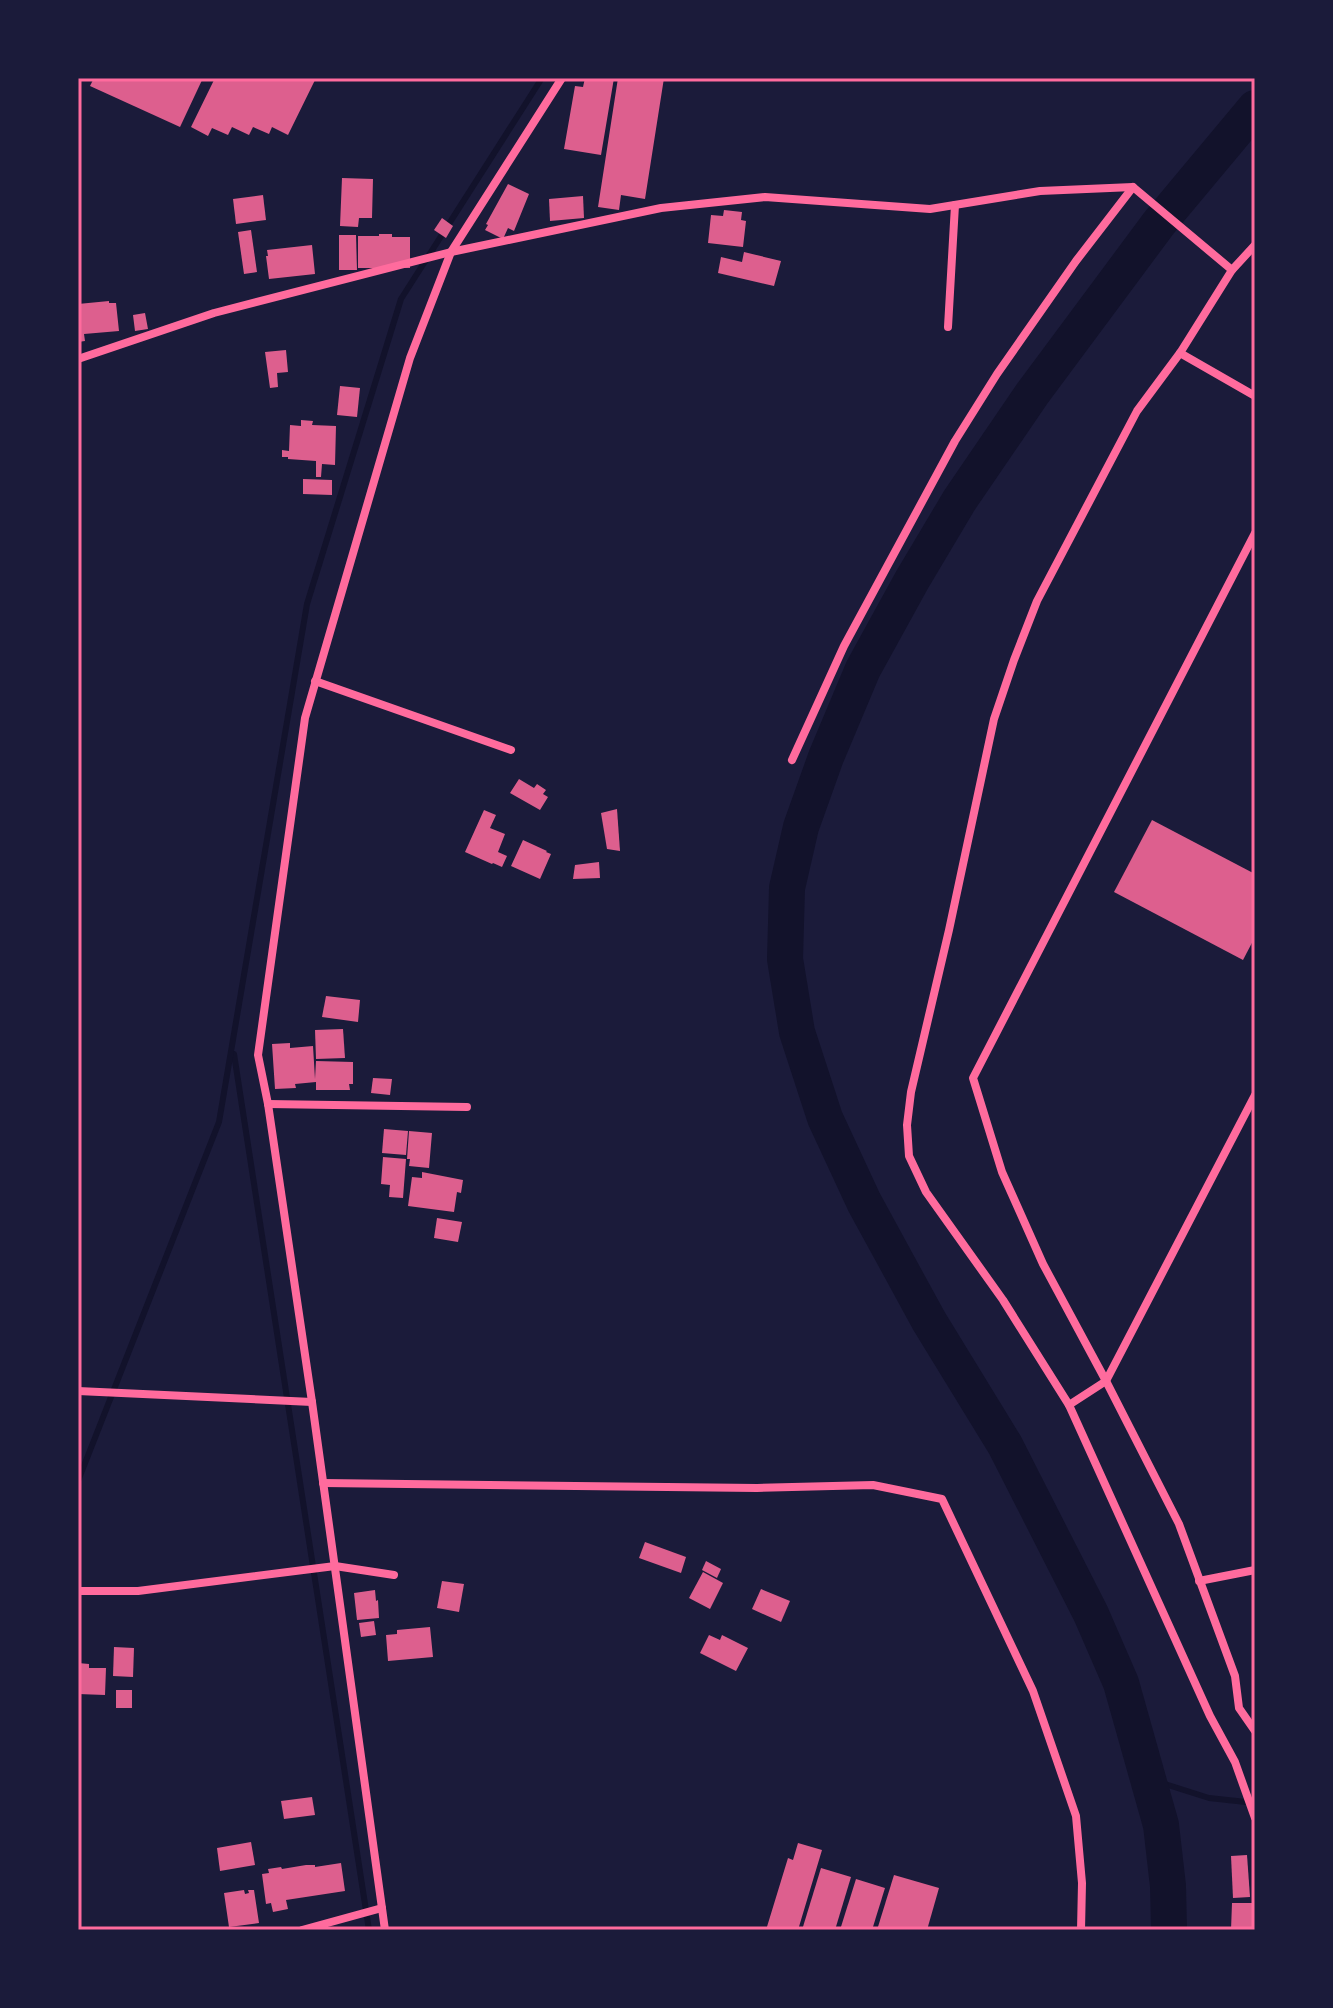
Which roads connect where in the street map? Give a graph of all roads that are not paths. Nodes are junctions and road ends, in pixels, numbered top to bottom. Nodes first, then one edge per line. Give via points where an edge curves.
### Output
1 (562, 78) edge
2 (1133, 187) junction
3 (955, 205) junction
4 (1255, 245) edge
5 (451, 252) junction
6 (1232, 270) junction
7 (948, 327) dead end
8 (1180, 353) junction
9 (78, 359) edge
10 (1255, 396) edge
11 (1255, 533) edge
12 (315, 681) junction
13 (511, 750) dead end
14 (792, 760) dead end
15 (1255, 1095) edge
16 (268, 1104) junction
17 (467, 1107) dead end
18 (1106, 1381) junction
19 (78, 1391) edge
20 (312, 1402) junction
21 (1069, 1405) junction
22 (323, 1483) junction
23 (335, 1566) junction
24 (1255, 1570) edge
25 (394, 1575) dead end
26 (1199, 1581) junction
27 (78, 1591) edge
28 (1255, 1731) edge
29 (1255, 1818) edge
30 (382, 1908) junction
31 (302, 1930) edge
32 (385, 1930) edge
33 (1081, 1930) edge

1 - 5 street
2 - 3 street via 1040,191
2 - 6 street
2 - 14 street via 1058,286 955,441 844,646
3 - 5 street via 930,209 765,197 661,208
3 - 7 street
4 - 6 street
5 - 9 street via 214,313
5 - 12 street via 410,358
6 - 8 street
8 - 10 street
8 - 21 street via 1137,411 1037,601 1014,660 994,719 907,1125 909,1156 926,1192
11 - 18 street via 973,1078 1002,1172 1043,1264
12 - 13 street
12 - 16 street via 305,718 258,1055
15 - 18 street
16 - 17 street
16 - 20 street
18 - 21 street
18 - 26 street via 1179,1524
19 - 20 street
20 - 22 street
21 - 29 street via 1235,1762
22 - 23 street
22 - 33 street via 873,1485 942,1499 1033,1691 1076,1816
23 - 25 street
23 - 27 street via 138,1591
23 - 30 street
24 - 26 street
26 - 28 street via 1235,1676 1239,1708
30 - 31 street
30 - 32 street

